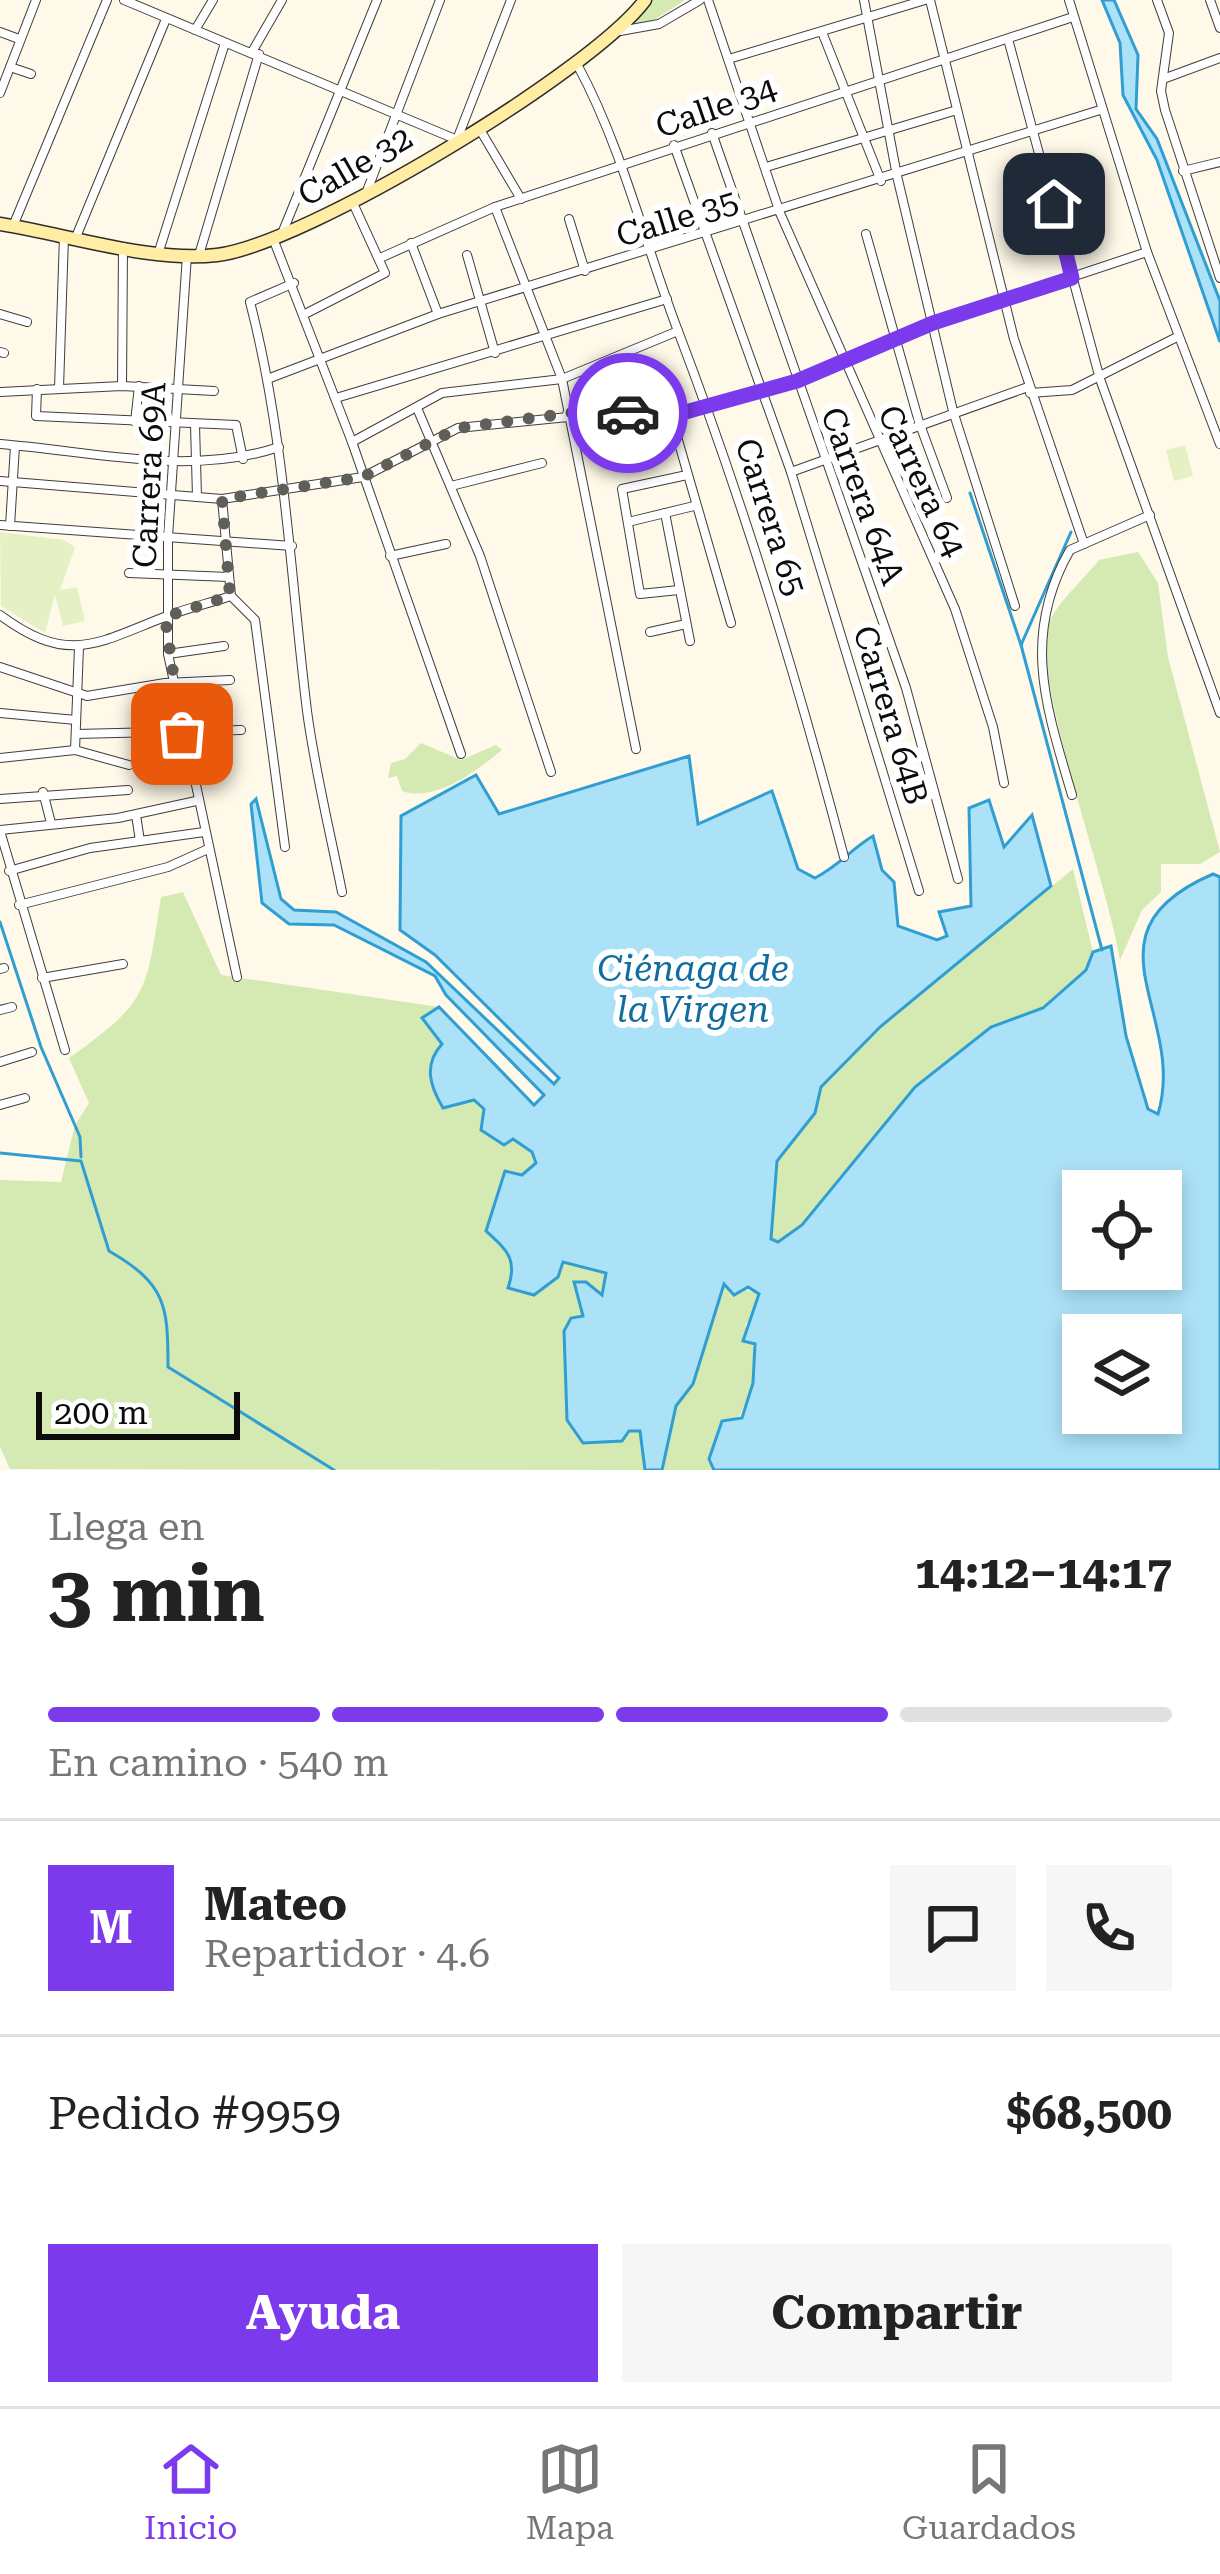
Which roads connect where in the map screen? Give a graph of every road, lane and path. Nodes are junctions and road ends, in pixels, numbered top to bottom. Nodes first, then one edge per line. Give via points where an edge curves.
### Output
1 (36, 0) edge
2 (106, 0) edge
3 (124, 0) edge
4 (165, 0) edge
5 (213, 0) edge
6 (282, 0) edge
7 (377, 0) edge
8 (440, 0) edge
9 (511, 0) edge
10 (645, 0) edge
11 (704, 0) edge
12 (865, 0) edge
13 (924, 0) edge
14 (1069, 0) edge
15 (1157, 0) edge
16 (1210, 0) edge
17 (868, 16) junction
18 (1073, 16) junction
19 (163, 17) junction
20 (1220, 28) edge
21 (195, 30) junction
22 (620, 31) junction
23 (0, 32) edge
24 (821, 32) junction
25 (19, 39) junction
26 (1008, 39) junction
27 (225, 43) junction
28 (256, 53) junction
29 (732, 58) junction
30 (1220, 58) edge
31 (942, 59) junction
32 (578, 65) junction
33 (10, 67) junction
34 (31, 74) dead end
35 (1162, 79) junction
36 (877, 80) junction
37 (337, 88) junction
38 (842, 90) junction
39 (0, 94) edge
40 (957, 110) junction
41 (1100, 110) junction
42 (398, 111) junction
43 (752, 119) junction
44 (478, 127) junction
45 (1035, 130) junction
46 (888, 131) junction
47 (712, 134) junction
48 (457, 138) junction
49 (861, 138) junction
50 (674, 145) junction
51 (968, 152) junction
52 (1220, 162) edge
53 (623, 165) junction
54 (766, 167) junction
55 (1183, 171) junction
56 (897, 176) junction
57 (881, 181) junction
58 (367, 191) junction
59 (521, 199) junction
60 (352, 200) junction
61 (495, 207) junction
62 (781, 213) junction
63 (569, 219) dead end
64 (6, 225) edge
65 (740, 225) junction
66 (866, 234) dead end
67 (70, 236) junction
68 (703, 237) junction
69 (277, 239) junction
70 (411, 243) junction
71 (123, 245) junction
72 (159, 251) junction
73 (650, 252) junction
74 (1148, 252) junction
75 (466, 255) dead end
76 (193, 256) junction
77 (380, 258) junction
78 (584, 271) junction
79 (1072, 278) junction
80 (1220, 278) edge
81 (293, 283) junction
82 (526, 288) junction
83 (1004, 297) junction
84 (667, 299) junction
85 (480, 301) junction
86 (0, 314) edge
87 (305, 314) junction
88 (438, 314) junction
89 (27, 322) dead end
90 (933, 323) junction
91 (678, 331) junction
92 (1177, 337) junction
93 (546, 338) junction
94 (897, 338) junction
95 (495, 353) junction
96 (321, 359) junction
97 (842, 364) junction
98 (270, 378) junction
99 (562, 379) junction
100 (1100, 379) junction
101 (797, 381) junction
102 (122, 386) junction
103 (139, 386) junction
104 (59, 388) junction
105 (37, 389) junction
106 (178, 389) junction
107 (759, 389) junction
108 (1029, 390) junction
109 (214, 391) dead end
110 (0, 392) edge
111 (336, 398) junction
112 (707, 402) junction
113 (417, 408) junction
114 (953, 411) junction
115 (568, 416) junction
116 (671, 416) junction
117 (135, 422) junction
118 (919, 422) junction
119 (176, 425) junction
120 (195, 425) junction
121 (875, 437) junction
122 (432, 440) junction
123 (678, 441) junction
124 (352, 442) junction
125 (0, 444) edge
126 (1220, 444) edge
127 (15, 446) junction
128 (279, 447) junction
129 (619, 454) dead end
130 (196, 459) junction
131 (243, 459) junction
132 (826, 460) junction
133 (174, 461) junction
134 (542, 463) dead end
135 (791, 472) junction
136 (687, 475) junction
137 (363, 477) junction
138 (0, 481) edge
139 (12, 482) junction
140 (286, 486) junction
141 (451, 486) junction
142 (170, 496) junction
143 (197, 497) junction
144 (947, 498) dead end
145 (222, 499) junction
146 (694, 506) junction
147 (665, 513) junction
148 (1150, 515) junction
149 (628, 522) junction
150 (5, 526) edge
151 (168, 537) junction
152 (446, 544) dead end
153 (1084, 544) junction
154 (227, 545) junction
155 (292, 546) junction
156 (390, 556) junction
157 (129, 573) dead end
158 (167, 574) junction
159 (229, 577) junction
160 (679, 590) junction
161 (230, 596) junction
162 (1015, 606) dead end
163 (0, 615) edge
164 (165, 617) junction
165 (731, 622) dead end
166 (686, 624) junction
167 (650, 632) dead end
168 (690, 640) dead end
169 (224, 646) dead end
170 (79, 647) junction
171 (168, 654) junction
172 (0, 667) edge
173 (230, 680) dead end
174 (174, 685) junction
175 (76, 692) junction
176 (0, 713) edge
177 (1220, 713) edge
178 (76, 720) junction
179 (242, 730) dead end
180 (76, 734) junction
181 (182, 734) junction
182 (636, 749) dead end
183 (75, 750) junction
184 (461, 754) dead end
185 (0, 758) edge
186 (129, 765) dead end
187 (551, 772) dead end
188 (1004, 783) dead end
189 (128, 790) dead end
190 (43, 792) junction
191 (1072, 795) dead end
192 (0, 799) edge
193 (196, 801) junction
194 (136, 815) junction
195 (51, 824) junction
196 (0, 830) edge
197 (204, 832) junction
198 (140, 841) junction
199 (285, 847) dead end
200 (208, 849) junction
201 (844, 856) dead end
202 (10, 871) junction
203 (958, 879) dead end
204 (919, 891) dead end
205 (341, 892) dead end
206 (19, 905) junction
207 (123, 964) dead end
208 (237, 977) dead end
209 (42, 978) junction
210 (13, 1006) dead end
211 (0, 1010) edge
212 (65, 1050) dead end
213 (32, 1052) dead end
214 (0, 1062) edge
215 (25, 1098) dead end
216 (0, 1105) edge

1 - 25 street
2 - 64 street
3 - 19 street
4 - 19 street
5 - 21 street
6 - 28 street, Carrera 69A
7 - 37 street
8 - 42 street
9 - 48 street
10 - 22 street
11 - 22 street, Calle 32 via 659,24
11 - 29 street, Carrera 64
12 - 17 street
13 - 17 street
13 - 31 street
14 - 18 street
15 - 35 street via 1169,34
16 - 20 street
17 - 24 street
17 - 36 street
18 - 26 street, Calle 34
18 - 41 street
19 - 21 street
19 - 67 street
21 - 27 street
22 - 32 street, Calle 32
23 - 25 street
24 - 29 street
24 - 38 street
25 - 33 street
26 - 31 street, Calle 34
26 - 45 street
27 - 28 street
27 - 72 street
28 - 37 street
28 - 76 street, Carrera 69A
29 - 43 street, Carrera 64
30 - 35 street
31 - 36 street, Calle 34
31 - 40 street
32 - 44 street, Calle 32
32 - 53 street, Carrera 65
33 - 34 street
33 - 39 street
35 - 55 street
36 - 38 street, Calle 34
36 - 46 street
37 - 42 street
37 - 69 street
38 - 43 street, Calle 34
38 - 49 street
40 - 46 street
40 - 51 street
41 - 45 street, Calle 35
41 - 74 street
42 - 48 street
42 - 58 street
43 - 47 street, Calle 34
43 - 54 street, Carrera 64
44 - 48 street, Calle 32
44 - 59 street
45 - 51 street, Calle 35
45 - 79 street
46 - 49 street
46 - 56 street
47 - 50 street, Calle 34
47 - 65 street, Carrera 64A
48 - 58 street, Calle 32
49 - 54 street
49 - 57 street
50 - 53 street, Calle 34
50 - 68 street, Carrera 64B
51 - 56 street, Calle 35
51 - 83 street
52 - 55 street
53 - 59 street, Calle 34
53 - 73 street, Carrera 65
54 - 62 street, Carrera 64
55 - 80 street
56 - 57 street, Calle 35
56 - 90 street
57 - 62 street, Calle 35
58 - 60 street, Calle 32
59 - 61 street, Calle 34
60 - 69 street, Calle 32
60 - 77 street
61 - 70 street, Calle 34
61 - 82 street
62 - 65 street, Calle 35
62 - 97 street, Carrera 64
63 - 78 street
64 - 67 street, Calle 32
65 - 68 street, Calle 35
65 - 101 street, Carrera 64A
66 - 94 street
67 - 71 street, Calle 32
67 - 104 street
68 - 73 street, Calle 35
68 - 107 street, Carrera 64B
69 - 76 street, Calle 32
69 - 81 street
70 - 77 street, Calle 34
70 - 88 street
71 - 72 street, Calle 32
71 - 102 street
72 - 76 street, Calle 32
73 - 78 street, Calle 35
73 - 84 street, Carrera 65
74 - 79 street
74 - 92 street
75 - 85 street
76 - 106 street, Carrera 69A
77 - 87 street via 383,276
78 - 82 street, Calle 35
79 - 83 street
79 - 100 street
81 - 87 street
81 - 98 street via 250,302
82 - 85 street, Calle 35
82 - 93 street
83 - 90 street
83 - 108 street
84 - 91 street, Carrera 65
84 - 93 street
85 - 88 street, Calle 35
85 - 95 street
86 - 89 street
87 - 96 street
88 - 96 street, Calle 35
90 - 94 street
90 - 114 street
91 - 99 street
91 - 112 street, Carrera 65
92 - 100 street
92 - 126 street
93 - 95 street
93 - 99 street
94 - 97 street
94 - 118 street
95 - 111 street
96 - 98 street, Calle 35
96 - 111 street
97 - 101 street
97 - 121 street, Carrera 64
98 - 128 street
99 - 113 street via 442,392
99 - 115 street
100 - 108 street via 1072,390
100 - 148 street
101 - 107 street
101 - 132 street, Carrera 64A
102 - 103 street
102 - 104 street
103 - 106 street
103 - 117 street
104 - 105 street
105 - 110 street
105 - 117 street via 36,416
106 - 109 street
106 - 119 street, Carrera 69A
107 - 112 street
107 - 135 street, Carrera 64B
108 - 114 street
108 - 153 street
111 - 124 street
112 - 116 street
112 - 201 street, Carrera 65 via 788,645
113 - 122 street
113 - 124 street
114 - 118 street
114 - 162 street
115 - 116 street via 608,408
115 - 122 street via 458,428
115 - 182 street
116 - 123 street
117 - 119 street
118 - 121 street
118 - 144 street
119 - 120 street
119 - 133 street, Carrera 69A
120 - 130 street
120 - 131 street via 236,425
121 - 132 street
121 - 188 street, Carrera 64 via 955,609
122 - 137 street
122 - 141 street
123 - 129 street
123 - 136 street
124 - 137 street
125 - 127 street
127 - 133 street
127 - 139 street
128 - 131 street
128 - 140 street
130 - 131 street
130 - 133 street
130 - 143 street
132 - 135 street
132 - 203 street, Carrera 64A via 905,688
133 - 142 street, Carrera 69A
134 - 141 street
135 - 204 street, Carrera 64B
136 - 146 street
136 - 149 street via 622,489
137 - 140 street
137 - 156 street
138 - 139 street
139 - 142 street
139 - 150 street
140 - 145 street
140 - 155 street
141 - 187 street
142 - 143 street
142 - 151 street, Carrera 69A
143 - 145 street
145 - 154 street
146 - 147 street
146 - 165 street
147 - 149 street
147 - 160 street
148 - 153 street
148 - 177 street
149 - 160 street via 640,594
150 - 151 street
151 - 154 street
151 - 158 street, Carrera 69A
152 - 156 street
153 - 191 street via 1066,555 1038,648
154 - 155 street
154 - 159 street
155 - 205 street via 308,713
156 - 184 street
157 - 158 street
158 - 159 street
158 - 164 street, Carrera 69A
159 - 161 street
160 - 166 street
161 - 164 street
161 - 199 street via 253,614
163 - 170 street via 48,643
164 - 170 street via 102,646
164 - 171 street, Carrera 69A
166 - 167 street
166 - 168 street
169 - 171 street
170 - 175 street
171 - 174 street, Carrera 69A
172 - 175 street
173 - 174 street
174 - 175 street
174 - 181 street, Carrera 69A
175 - 178 street
176 - 178 street
178 - 180 street
179 - 181 street
180 - 181 street
180 - 183 street
181 - 193 street, Carrera 69A
183 - 185 street
183 - 186 street
189 - 190 street
190 - 192 street
190 - 195 street
193 - 194 street
193 - 197 street, Carrera 69A
194 - 195 street
194 - 198 street
195 - 196 street
196 - 202 street
197 - 198 street
197 - 200 street, Carrera 69A
198 - 202 street
200 - 206 street
200 - 208 street, Carrera 69A
202 - 206 street
206 - 209 street
207 - 209 street
209 - 212 street
210 - 211 street
213 - 214 street
215 - 216 street

